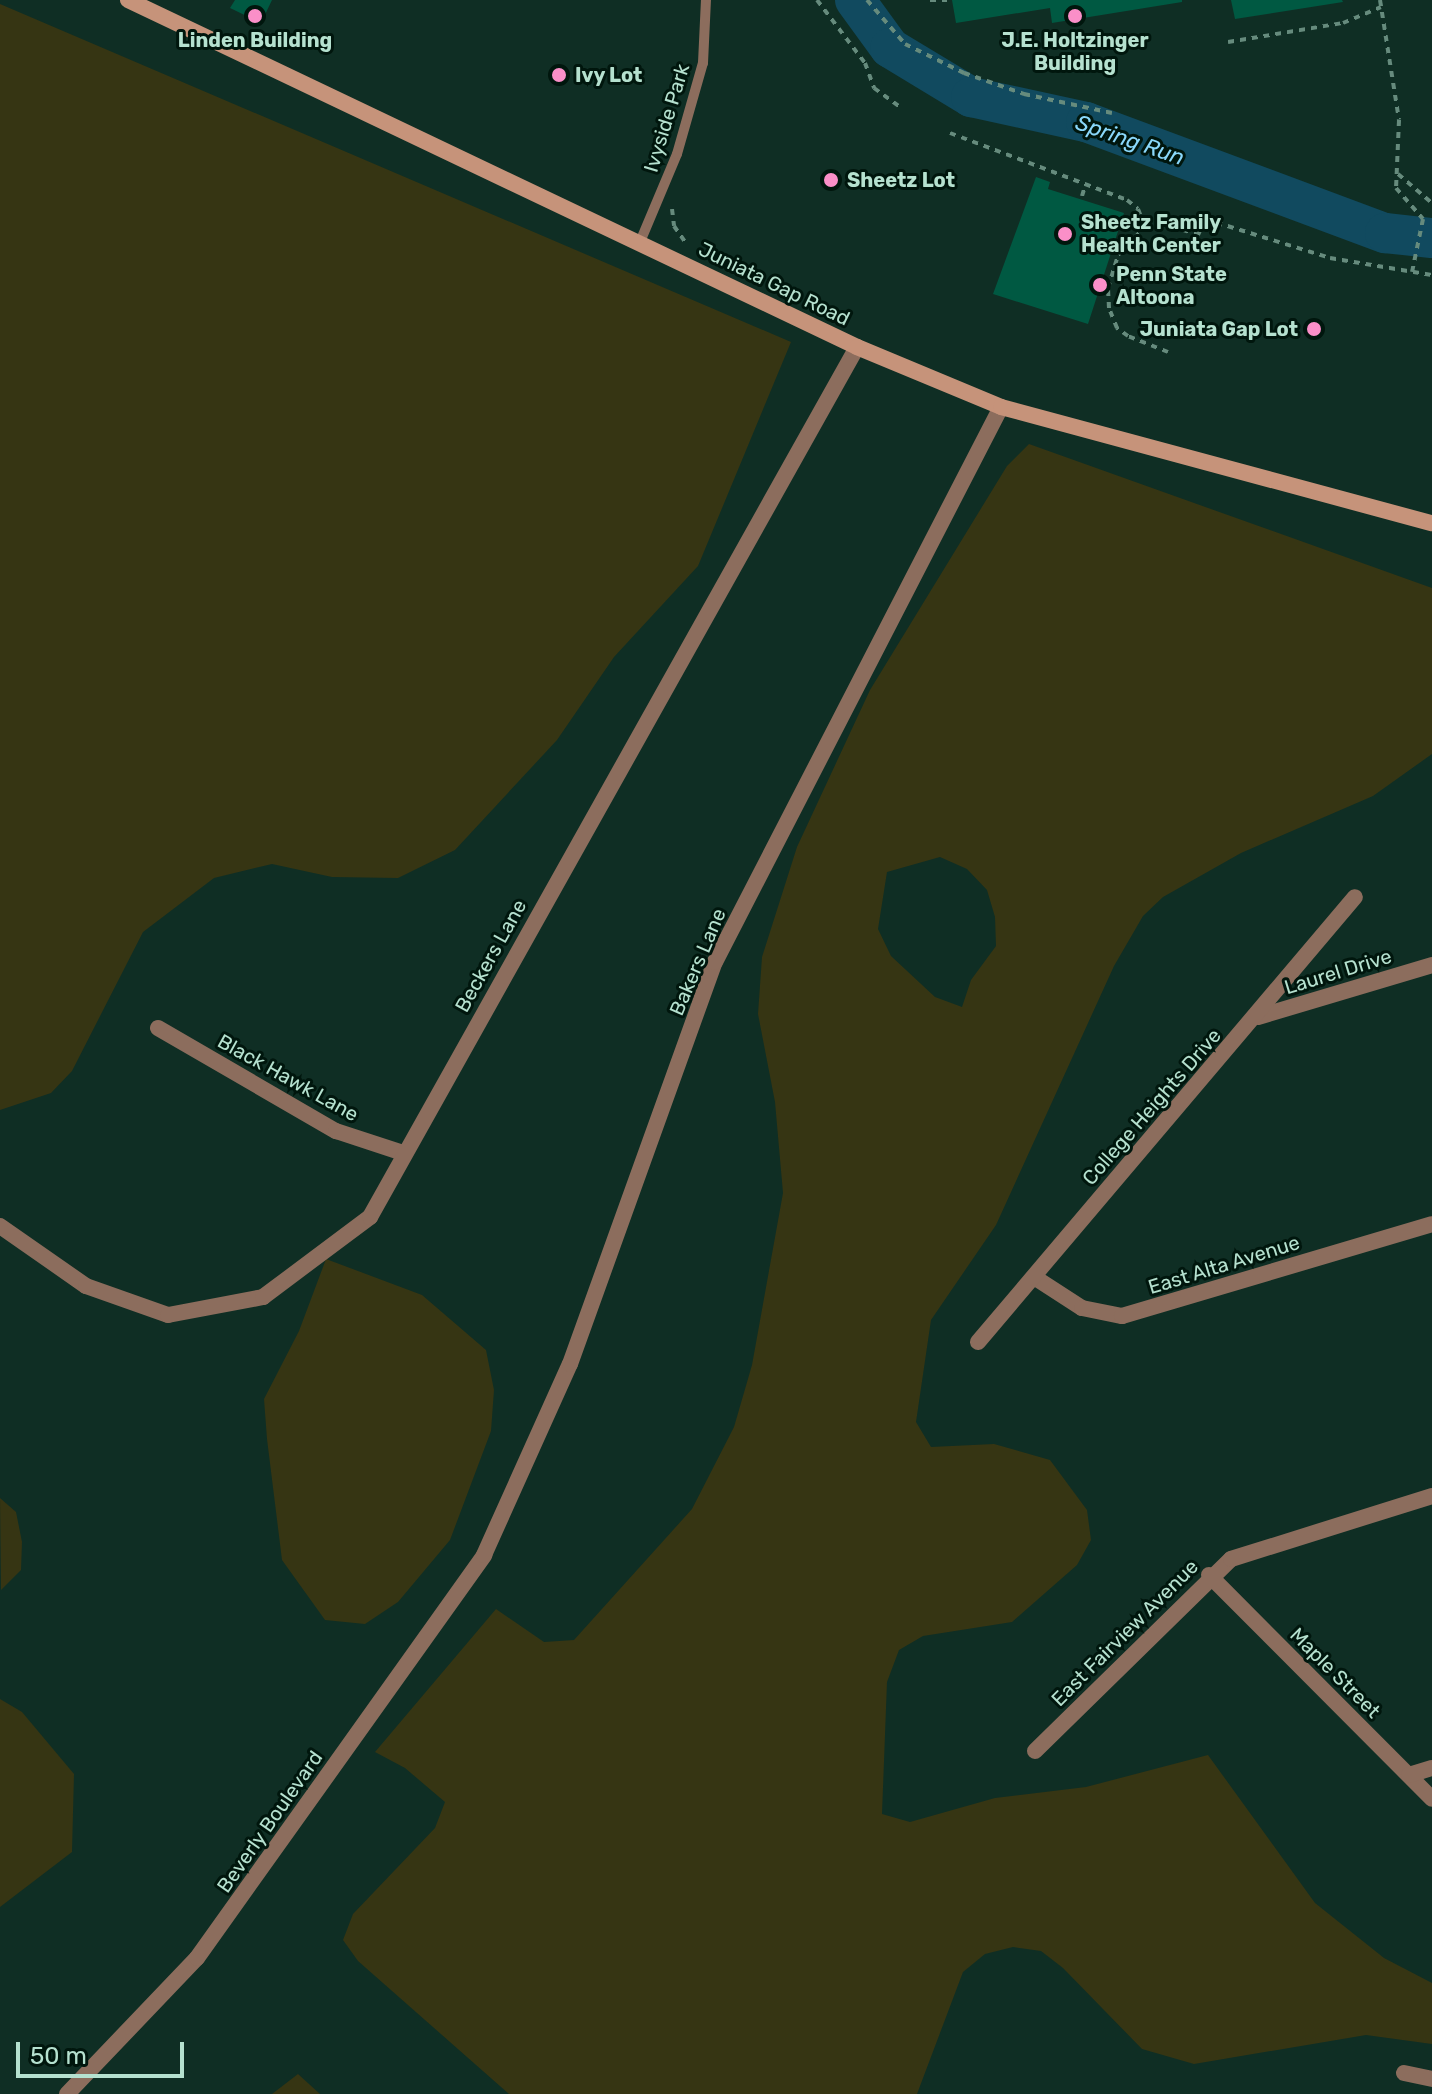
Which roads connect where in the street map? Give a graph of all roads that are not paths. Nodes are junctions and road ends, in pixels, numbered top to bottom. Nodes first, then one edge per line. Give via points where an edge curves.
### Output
1 (128, 0) edge
2 (706, 0) edge
3 (640, 242) junction
4 (857, 347) junction
5 (1001, 407) junction
6 (1432, 523) edge
7 (1355, 897) dead end
8 (1432, 965) edge
9 (1256, 1017) junction
10 (158, 1028) dead end
11 (403, 1153) junction
12 (1432, 1224) edge
13 (0, 1226) edge
14 (1034, 1277) junction
15 (978, 1342) dead end
16 (1432, 1496) edge
17 (484, 1555) joint
18 (1209, 1575) junction
19 (1035, 1751) dead end
20 (1432, 1768) edge
21 (1409, 1775) junction
22 (1432, 1799) edge
23 (1404, 2073) dead end
24 (1432, 2079) edge
25 (67, 2094) edge

1 - 3 main road, Juniata Gap Road
2 - 3 lane, Ivyside Park via 703,63 677,154
3 - 4 main road, Juniata Gap Road
4 - 5 main road, Juniata Gap Road
4 - 11 street, Beckers Lane
5 - 6 main road, Juniata Gap Road
5 - 17 street, Bakers Lane via 715,962 570,1364
7 - 9 street, College Heights Drive
8 - 9 street, Laurel Drive
9 - 14 street, College Heights Drive
10 - 11 street, Black Hawk Lane via 336,1131
11 - 13 street, Beckers Lane via 370,1217 338,1244 263,1297 215,1309 168,1315 127,1303 86,1286
12 - 14 street, East Alta Avenue via 1122,1316 1082,1308
14 - 15 street, College Heights Drive
16 - 18 street, East Fairview Avenue via 1231,1559
17 - 25 street, Beverly Boulevard via 197,1958
18 - 19 street, East Fairview Avenue
18 - 21 street, Maple Street
20 - 21 street
21 - 22 street, Maple Street
23 - 24 street

